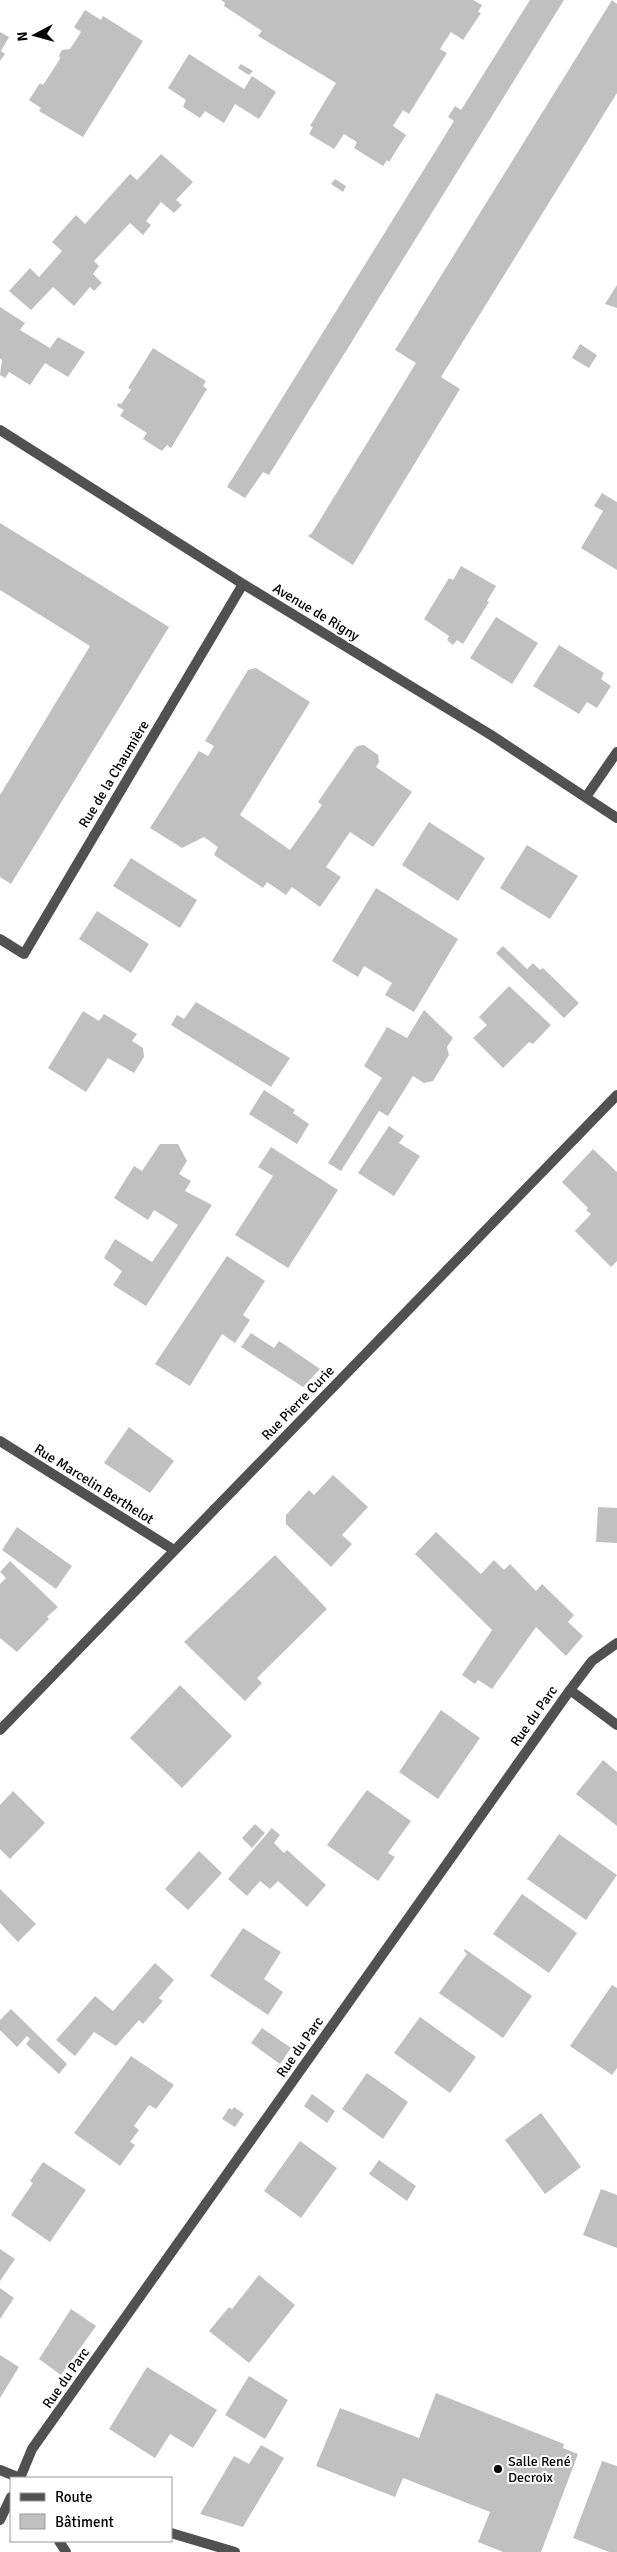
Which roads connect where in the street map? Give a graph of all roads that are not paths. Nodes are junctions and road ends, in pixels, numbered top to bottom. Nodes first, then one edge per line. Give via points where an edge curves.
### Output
1 (0, 430) edge
2 (243, 584) junction
3 (617, 752) edge
4 (586, 797) junction
5 (617, 818) edge
6 (0, 939) edge
7 (617, 1095) edge
8 (0, 1441) edge
9 (174, 1550) junction
10 (617, 1643) edge
11 (570, 1690) junction
12 (617, 1725) edge
13 (0, 1730) edge
14 (0, 2470) edge
15 (18, 2477) edge
16 (20, 2477) edge
17 (10, 2499) edge
18 (0, 2520) edge
19 (172, 2533) edge
20 (234, 2552) edge

1 - 2 street, Avenue de Rigny
2 - 4 street, Avenue de Rigny via 490,734
2 - 6 street, Rue de la Chaumière via 24,954
3 - 4 street
4 - 5 street, Avenue de Rigny
7 - 9 street, Rue Pierre Curie
8 - 9 street, Rue Marcelin Berthelot
9 - 13 street, Rue Pierre Curie
10 - 11 street, Rue du Parc via 592,1661
11 - 12 street
11 - 16 street, Rue du Parc via 38,2441
14 - 15 street
17 - 18 street
19 - 20 street

